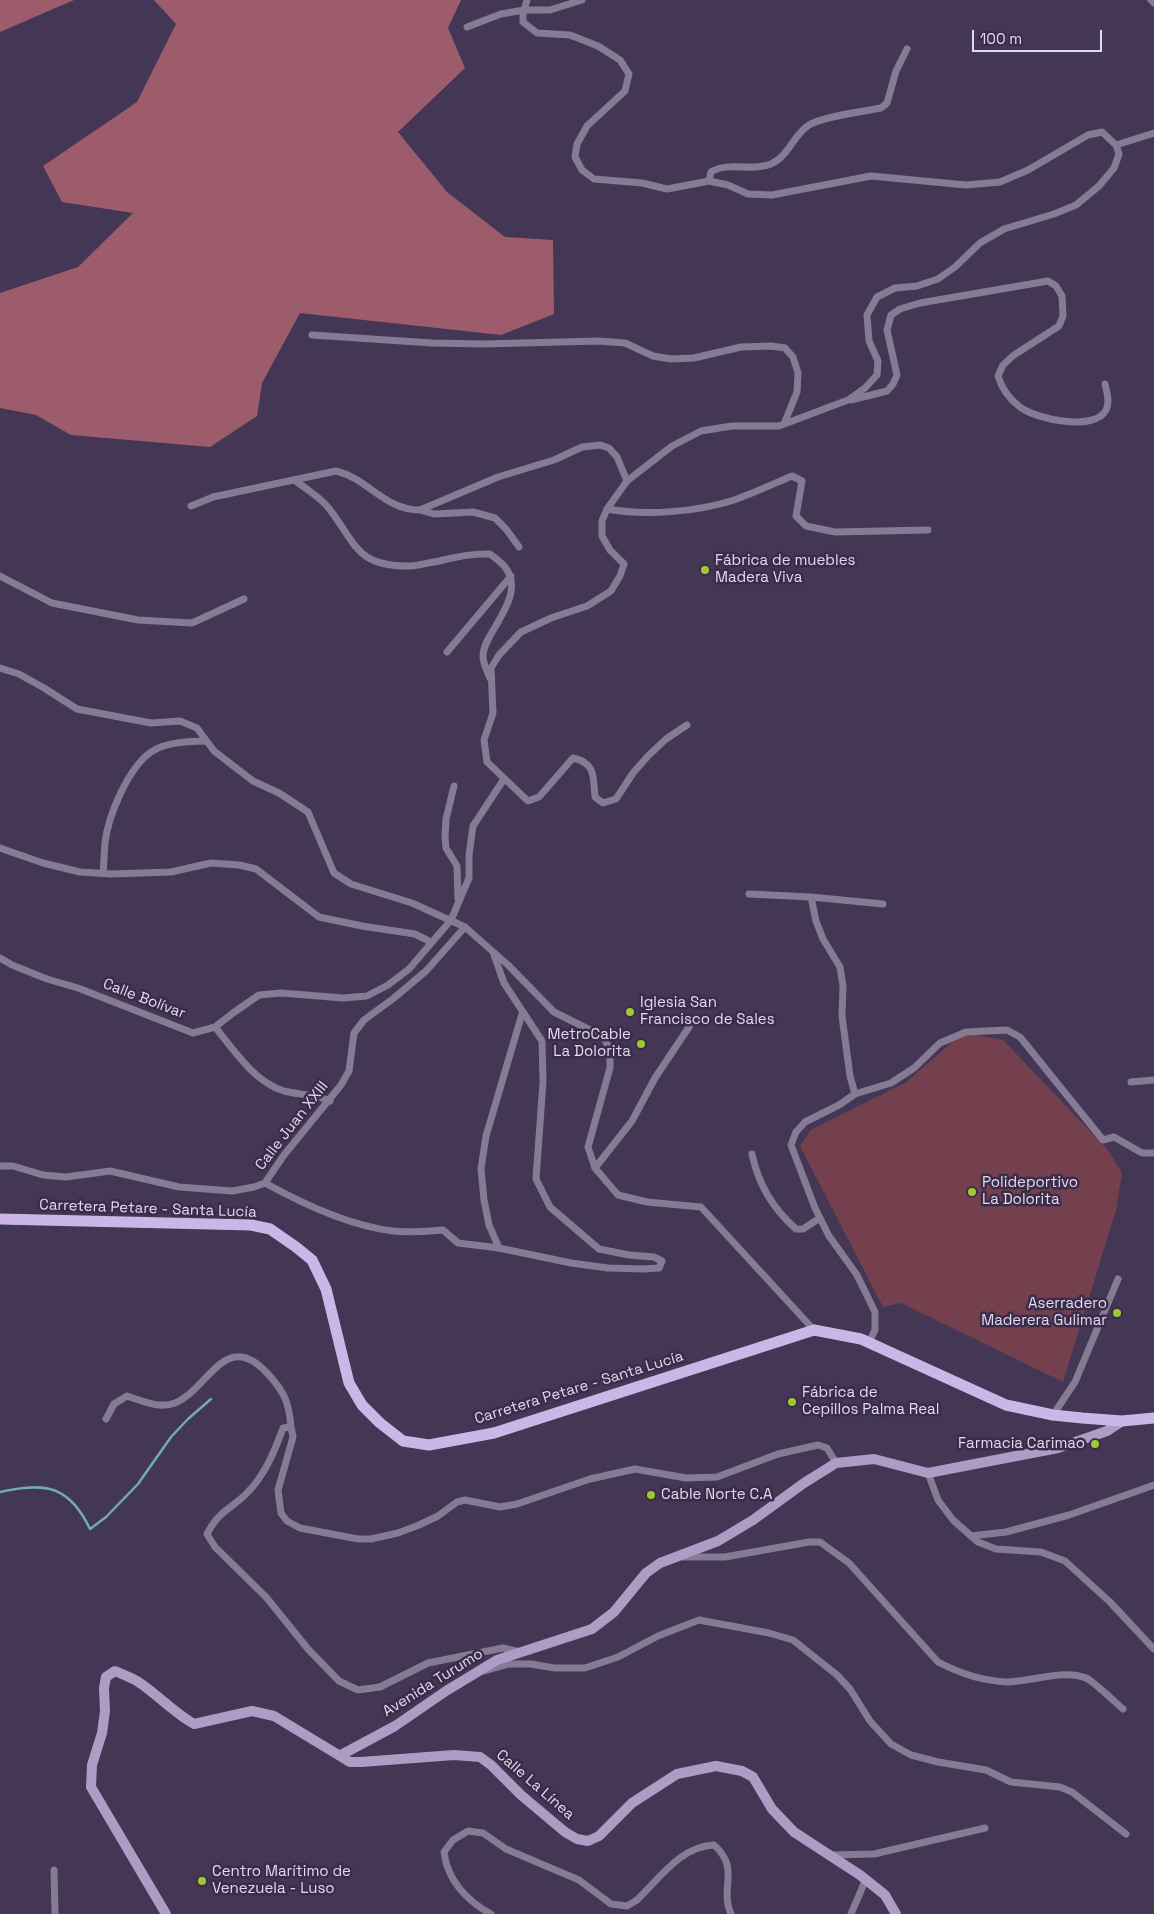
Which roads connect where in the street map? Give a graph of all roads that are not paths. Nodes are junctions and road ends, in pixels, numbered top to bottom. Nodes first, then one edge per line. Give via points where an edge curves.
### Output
1 (527, 0) edge
2 (582, 0) edge
3 (1151, 0) edge
4 (1154, 3) edge
5 (524, 10) junction
6 (467, 26) dead end
7 (907, 49) dead end
8 (1154, 133) edge
9 (1116, 145) junction
10 (709, 181) junction
11 (312, 335) dead end
12 (1105, 384) dead end
13 (848, 400) junction
14 (784, 424) junction
15 (294, 480) junction
16 (627, 481) junction
17 (191, 506) dead end
18 (607, 509) junction
19 (420, 510) junction
20 (928, 530) dead end
21 (518, 547) dead end
22 (0, 576) edge
23 (510, 576) junction
24 (244, 598) dead end
25 (447, 652) dead end
26 (0, 668) edge
27 (492, 681) junction
28 (687, 725) dead end
29 (206, 741) junction
30 (504, 779) junction
31 (454, 786) dead end
32 (0, 848) edge
33 (103, 873) junction
34 (749, 894) dead end
35 (811, 898) junction
36 (458, 902) junction
37 (883, 904) dead end
38 (451, 920) junction
39 (465, 927) junction
40 (431, 942) junction
41 (492, 951) junction
42 (0, 958) edge
43 (522, 1014) junction
44 (215, 1027) junction
45 (689, 1028) dead end
46 (1154, 1080) edge
47 (1131, 1082) dead end
48 (854, 1094) junction
49 (330, 1101) junction
50 (1154, 1153) edge
51 (752, 1154) dead end
52 (0, 1166) edge
53 (595, 1168) junction
54 (265, 1183) junction
55 (820, 1218) junction
56 (0, 1219) edge
57 (499, 1248) junction
58 (1118, 1279) dead end
59 (814, 1330) junction
60 (869, 1342) junction
61 (1053, 1415) junction
62 (1154, 1418) edge
63 (106, 1419) dead end
64 (1122, 1421) junction
65 (291, 1426) junction
66 (836, 1463) junction
67 (928, 1473) junction
68 (1154, 1486) edge
69 (971, 1536) junction
70 (678, 1557) junction
71 (1154, 1649) edge
72 (523, 1653) junction
73 (474, 1673) junction
74 (1123, 1709) dead end
75 (341, 1755) junction
76 (985, 1828) dead end
77 (1126, 1834) dead end
78 (829, 1855) junction
79 (54, 1870) dead end
80 (866, 1879) junction
81 (55, 1914) edge
82 (166, 1914) edge
83 (491, 1914) edge
84 (732, 1914) edge
85 (851, 1914) edge
86 (896, 1914) edge

1 - 5 street
2 - 5 street via 550,10
3 - 4 street
5 - 6 street
5 - 10 street via 523,22 537,33 570,35 598,46 620,60 629,74 625,91 587,126 577,144 576,157 582,170 594,179 642,183 667,189
7 - 10 street via 896,71 887,103 881,108 808,126 785,155 771,164 755,168 717,168 711,172
8 - 9 street
9 - 10 street via 1102,132 1088,135 1028,170 1000,182 966,185 871,176 772,195 748,194
9 - 13 street via 1119,154 1114,168 1076,205 1004,229 980,243 938,279 917,286 894,288 877,296 867,315 869,341 878,361 878,375
11 - 14 street via 432,344 599,341 625,344 653,356 671,359 694,358 741,347 785,348 793,357 798,373 797,392
12 - 13 street via 1106,411 1085,423 1037,416 1020,408 1002,390 998,376 1003,365 1059,326 1064,316 1062,296 1048,281 920,303 896,312 891,315 887,330 897,375 893,384 887,391
13 - 14 street
14 - 16 street via 701,431 672,446
15 - 17 street via 213,497
15 - 19 street via 336,471 347,474 393,505 406,510
15 - 23 street via 326,506 358,551 369,559 386,565 413,566 474,553 490,554
16 - 18 street
16 - 19 street via 617,457 609,448 600,445 582,447
18 - 20 street via 651,514 703,507 733,500 792,476 802,481 796,516 806,526 835,532
18 - 27 street via 602,521 602,536 624,564 611,591 587,606 521,632 491,668
19 - 21 street via 434,514 473,512 495,518
22 - 24 street via 52,603 138,620 192,623
23 - 25 street
23 - 27 street via 512,587 508,604 485,645 483,656
26 - 29 street via 19,674 77,710 151,723 180,721 197,728
27 - 30 street via 493,712 484,740 487,762
28 - 30 street via 648,756 616,799 603,803 595,797 591,767 584,760 573,758 539,798 528,801
29 - 33 street via 174,744 152,751 139,762 118,796 105,841
29 - 38 street via 253,781 308,812 334,873 351,884 412,903
30 - 36 street via 473,826 469,878
31 - 36 street via 445,838 446,848 457,866
32 - 33 street via 80,872
33 - 40 street via 171,872 211,863 239,865 256,869 319,917 415,934
34 - 35 street
35 - 37 street
35 - 48 street via 823,939 840,967 842,1016
36 - 38 street
38 - 39 street
38 - 40 street, Calle Bolívar
39 - 41 street
39 - 49 street, Calle Juan XXIII via 426,970 359,1026 354,1033 349,1070
40 - 44 street, Calle Bolívar via 409,969 367,996 259,995
41 - 43 street via 504,983
41 - 53 street via 554,1012 604,1037 610,1051 610,1068 588,1147
42 - 44 street, Calle Bolívar via 193,1033
43 - 57 street via 486,1136 481,1169 489,1225
43 - 57 street via 542,1041 543,1082 536,1179 550,1207 600,1249 662,1261 659,1268 608,1268
44 - 49 street via 262,1080 282,1090
45 - 53 street via 655,1078 632,1121
46 - 47 street
48 - 50 street via 891,1082 914,1068 940,1043 966,1032 1007,1030 1020,1037 1103,1140 1114,1137 1142,1153
48 - 55 street via 840,1106 805,1122 796,1132 792,1145
49 - 54 street, Calle Juan XXIII via 284,1155
51 - 55 street via 756,1175 783,1218 796,1229 803,1229
52 - 54 street, Calle Juan XXIII via 66,1177 110,1171 179,1187 232,1191
53 - 59 street via 618,1195 647,1202 701,1207
54 - 57 street via 312,1207 366,1226 395,1232 443,1230 458,1243
55 - 60 street via 857,1276 875,1312 875,1330
56 - 59 main road, Carretera Petare - Santa Lucía via 252,1225 270,1229 312,1260 326,1289 349,1383 362,1405 403,1441 429,1445 494,1433
58 - 61 street via 1075,1382
59 - 60 main road, Carretera Petare - Santa Lucía
60 - 61 main road, Carretera Petare - Santa Lucía via 1006,1405
61 - 64 main road, Carretera Petare - Santa Lucía
62 - 64 main road, Carretera Petare - Santa Lucía
63 - 65 street via 114,1404 127,1396 152,1405 174,1404 225,1359 246,1357 258,1364 279,1386 289,1406
64 - 67 street, Avenida Turumo via 1099,1435 1058,1448
65 - 66 street via 293,1437 278,1490 281,1513 287,1521 300,1528 358,1539 371,1539 419,1525 457,1502 465,1500 500,1507 517,1504 590,1479 635,1469 686,1478 717,1477 778,1454 818,1445 827,1448
65 - 72 street via 283,1428 265,1470 245,1495 220,1513 207,1534 215,1547 266,1597 339,1681 358,1690 380,1687 428,1663 503,1648
66 - 67 street, Avenida Turumo via 874,1459
66 - 70 street, Avenida Turumo via 718,1541
67 - 69 street via 938,1500
68 - 69 street via 1070,1515 1006,1532
69 - 71 street via 996,1549 1041,1552 1065,1562 1110,1602
70 - 72 street, Avenida Turumo via 660,1563 646,1573 614,1612 592,1629
70 - 74 street via 725,1557 820,1542 849,1563 938,1662 977,1678 1008,1682 1068,1675 1088,1680
72 - 73 street, Avenida Turumo via 497,1660
73 - 75 street, Avenida Turumo via 395,1726
73 - 77 street via 509,1664 585,1668 699,1620 769,1633 793,1640 837,1675 891,1744 911,1755 986,1770 1011,1782 1060,1787 1072,1792
75 - 78 street, Calle La Línea via 350,1762 454,1754 480,1757 564,1832 588,1841 600,1836 632,1802 677,1774 716,1766 742,1771 753,1777 772,1809 794,1832
75 - 82 street via 274,1716 252,1711 194,1724 135,1680 115,1672 106,1677 105,1712 92,1766 91,1787
76 - 78 street via 874,1854
78 - 80 street, Calle La Línea
79 - 81 street
80 - 85 street
80 - 86 street, Calle La Línea via 885,1895
83 - 84 street via 475,1906 460,1890 446,1866 444,1852 453,1840 468,1831 483,1833 506,1849 579,1880 611,1904 627,1906 686,1852 714,1845 728,1864 728,1906

